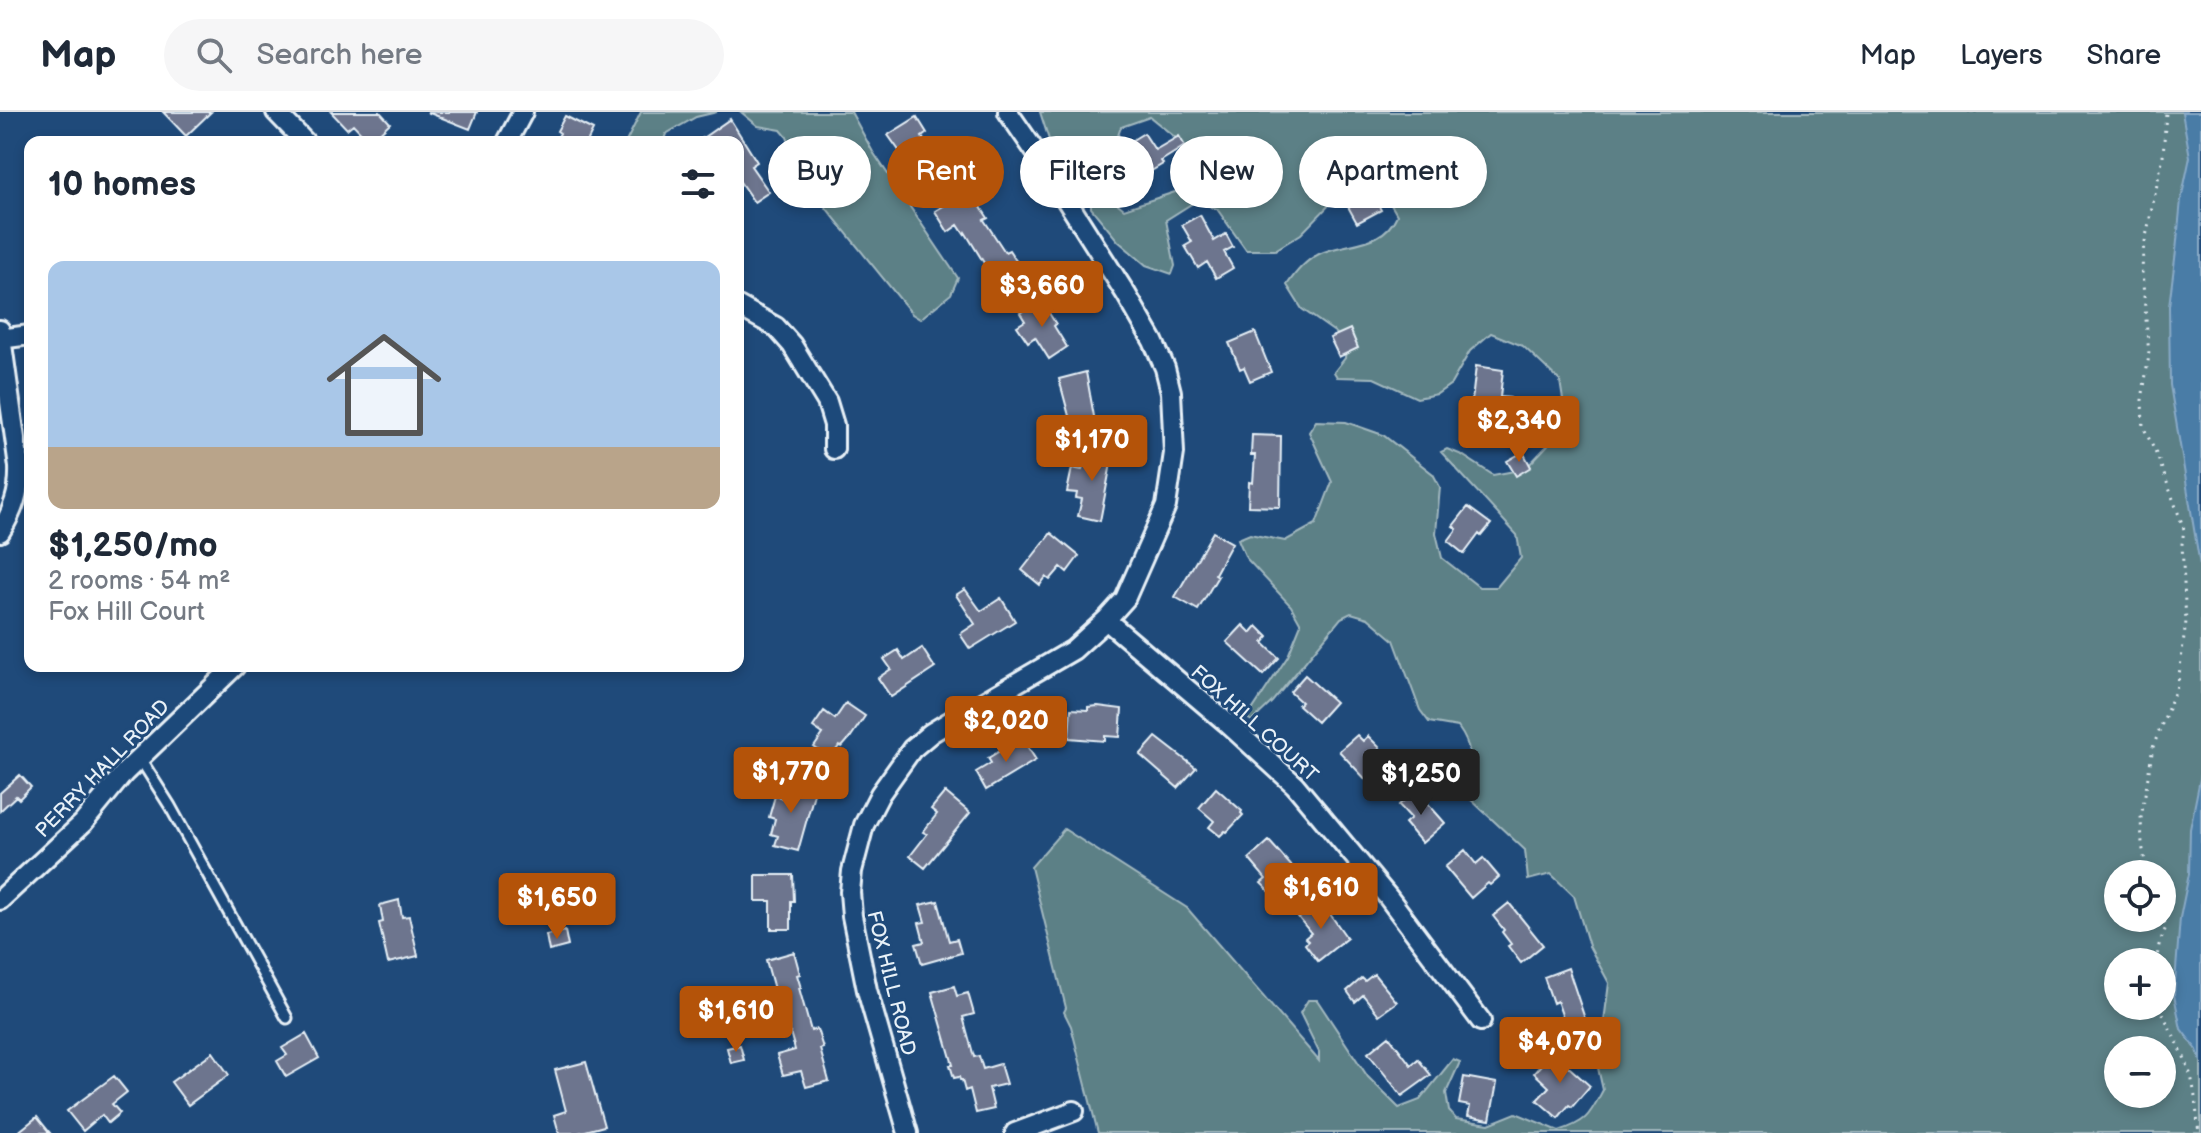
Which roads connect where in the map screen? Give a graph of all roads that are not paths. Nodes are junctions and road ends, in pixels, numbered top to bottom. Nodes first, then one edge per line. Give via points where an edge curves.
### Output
1 (276, 112) edge
2 (523, 112) edge
3 (1008, 112) edge
4 (299, 136) edge
5 (510, 136) edge
6 (744, 309) edge
7 (24, 335) edge
8 (0, 336) edge
9 (834, 449) dead end
10 (0, 532) edge
11 (1106, 620) junction
12 (229, 672) edge
13 (139, 757) junction
14 (0, 900) edge
15 (287, 1018) dead end
16 (1481, 1021) dead end
17 (1074, 1111) dead end
18 (908, 1133) edge
19 (1015, 1133) edge

1 - 4 street
2 - 5 street
3 - 11 street, FOX HILL ROAD via 1126,294 1153,341 1171,392 1174,453 1166,506 1125,599
6 - 9 street via 776,327 792,345 827,402
7 - 8 street
8 - 10 street via 20,486
11 - 16 street, FOX HILL COURT via 1295,785
11 - 18 street, FOX HILL ROAD via 1073,650 912,749 864,825 852,871 852,916
12 - 13 street, PERRY HALL ROAD
13 - 14 street, PERRY HALL ROAD via 83,823
13 - 15 lane
17 - 19 street

